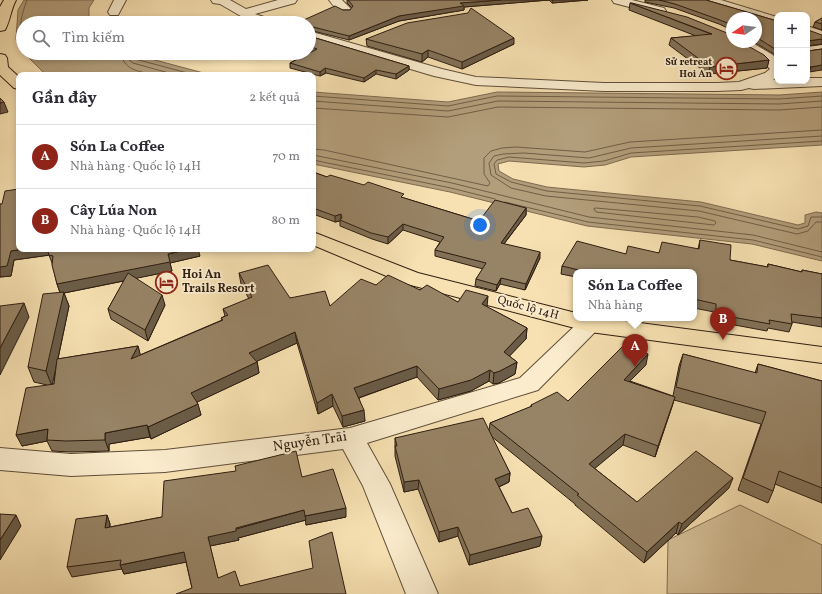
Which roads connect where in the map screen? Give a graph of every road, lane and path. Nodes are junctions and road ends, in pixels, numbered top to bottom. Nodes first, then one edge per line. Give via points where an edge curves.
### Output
1 (10, 0) edge
2 (120, 0) edge
3 (217, 0) edge
4 (291, 0) edge
5 (335, 0) edge
6 (618, 0) edge
7 (709, 0) edge
8 (346, 10) edge
9 (114, 12) dead end
10 (246, 13) junction
11 (250, 16) edge
12 (674, 16) edge
13 (774, 20) edge
14 (0, 27) edge
15 (810, 31) edge
16 (822, 35) edge
17 (316, 37) edge
18 (370, 39) edge
19 (349, 47) junction
20 (751, 48) edge
21 (822, 48) edge
22 (810, 50) edge
23 (0, 58) edge
24 (774, 62) edge
25 (774, 66) edge
26 (16, 82) edge
27 (822, 82) edge
28 (741, 86) junction
29 (316, 239) edge
30 (573, 320) edge
31 (578, 321) edge
32 (590, 324) junction
33 (822, 355) edge
34 (350, 438) junction
35 (0, 459) edge
36 (422, 594) edge

1 - 14 main road
2 - 9 street
3 - 10 street
4 - 10 street
5 - 8 street
6 - 12 street
7 - 13 street
10 - 11 street
15 - 16 street
17 - 19 street
18 - 19 street
19 - 28 street via 476,81 604,87
20 - 24 street
21 - 22 street
23 - 26 main road via 1,68
25 - 28 street via 770,76
27 - 28 street
29 - 30 main road, Quốc lộ 14H via 411,278
31 - 32 main road, Quốc lộ 14H
32 - 33 main road, Quốc lộ 14H
32 - 34 street, Nguyễn Trãi via 529,384
34 - 35 street, Nguyễn Trãi via 165,461 71,465
34 - 36 street via 376,484

